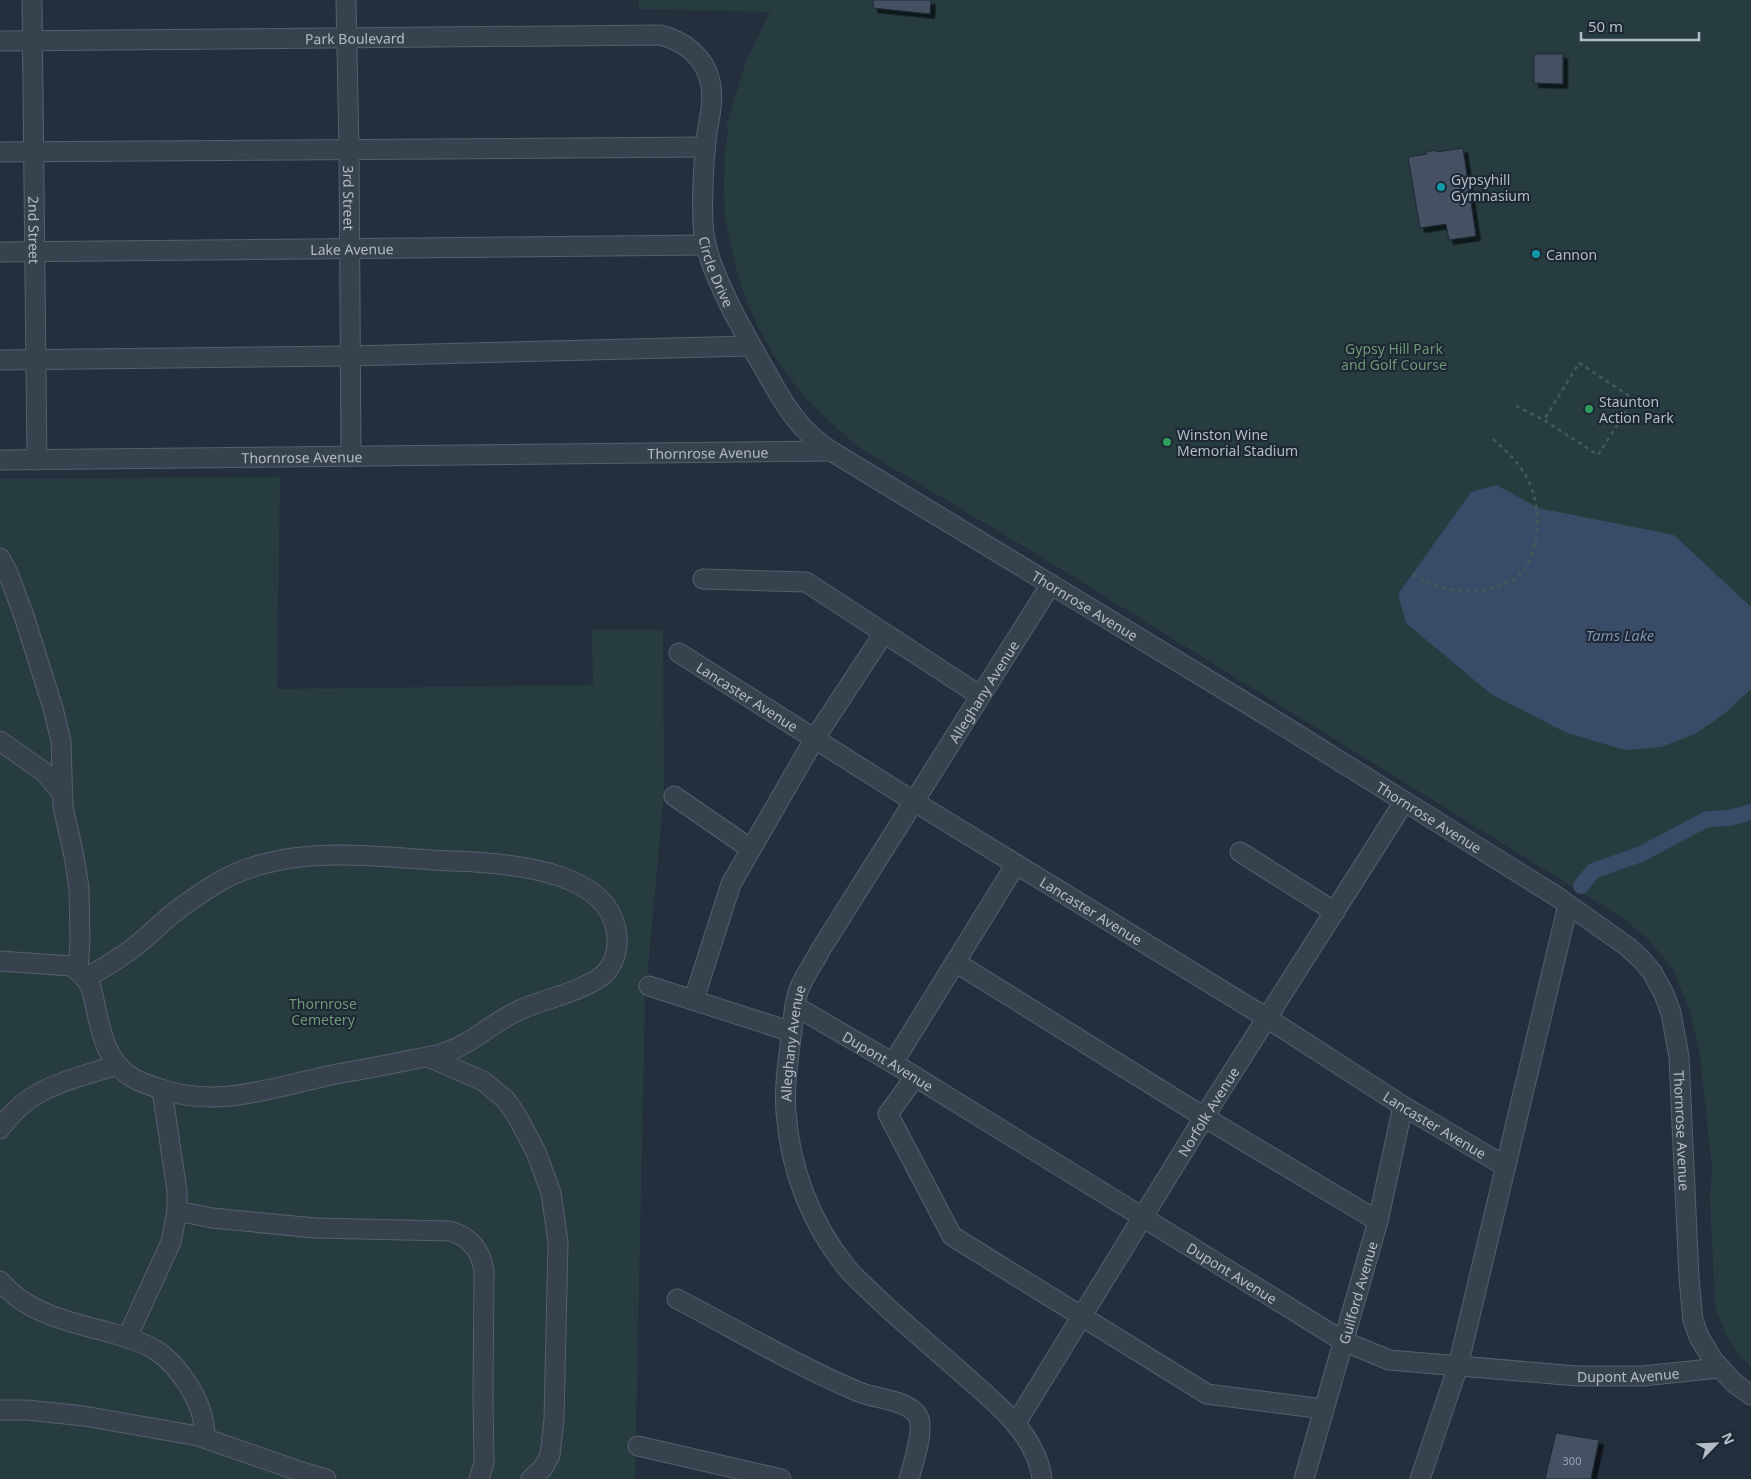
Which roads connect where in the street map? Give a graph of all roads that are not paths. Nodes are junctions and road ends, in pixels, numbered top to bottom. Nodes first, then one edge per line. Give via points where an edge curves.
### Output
1 (32, 0) edge
2 (346, 0) edge
3 (346, 37) junction
4 (0, 41) edge
5 (32, 41) junction
6 (700, 60) joint
7 (705, 147) junction
8 (349, 150) junction
9 (0, 152) edge
10 (33, 152) junction
11 (706, 245) junction
12 (350, 250) junction
13 (0, 252) edge
14 (35, 252) junction
15 (751, 346) junction
16 (349, 356) junction
17 (0, 360) edge
18 (34, 360) junction
19 (831, 451) junction
20 (351, 456) junction
21 (0, 460) edge
22 (36, 460) junction
23 (0, 558) edge
24 (703, 579) dead end
25 (1051, 584) junction
26 (884, 633) junction
27 (679, 653) dead end
28 (980, 695) junction
29 (815, 738) junction
30 (0, 741) edge
31 (62, 793) junction
32 (674, 796) dead end
33 (914, 801) junction
34 (1404, 802) junction
35 (751, 849) junction
36 (1240, 852) dead end
37 (1016, 864) junction
38 (1568, 904) junction
39 (1335, 912) junction
40 (0, 961) edge
41 (955, 962) junction
42 (82, 974) junction
43 (649, 986) dead end
44 (694, 999) junction
45 (796, 1006) junction
46 (1267, 1018) junction
47 (792, 1032) junction
48 (428, 1057) junction
49 (893, 1063) junction
50 (117, 1065) junction
51 (915, 1077) junction
52 (162, 1090) junction
53 (1403, 1106) junction
54 (1204, 1117) junction
55 (0, 1129) edge
56 (1506, 1166) junction
57 (177, 1211) junction
58 (1142, 1217) junction
59 (1378, 1221) junction
60 (0, 1281) edge
61 (676, 1299) dead end
62 (1081, 1316) junction
63 (127, 1338) junction
64 (1344, 1341) junction
65 (1458, 1366) junction
66 (1720, 1368) junction
67 (1751, 1395) edge
68 (0, 1410) edge
69 (1324, 1410) junction
70 (1016, 1423) junction
71 (205, 1438) junction
72 (638, 1446) dead end
73 (326, 1479) edge
74 (479, 1479) edge
75 (531, 1479) edge
76 (781, 1479) edge
77 (909, 1479) edge
78 (1042, 1479) edge
79 (1304, 1479) edge
80 (1420, 1479) edge

1 - 5 street, 2nd Street
2 - 3 street, 3rd Street
3 - 5 street, Park Boulevard
3 - 6 street, Park Boulevard via 660,35 683,43
3 - 8 street, 3rd Street
4 - 5 street, Park Boulevard
5 - 10 street, 2nd Street
6 - 7 street, Circle Drive via 710,79 712,98
7 - 8 street
7 - 11 street, Circle Drive via 703,224
8 - 10 street
8 - 12 street, 3rd Street
9 - 10 street
10 - 14 street, 2nd Street
11 - 12 street, Lake Avenue
11 - 15 street, Circle Drive via 717,278
12 - 14 street, Lake Avenue
12 - 16 street, 3rd Street
13 - 14 street, Lake Avenue
14 - 18 street, 2nd Street
15 - 16 street
15 - 19 street, Circle Drive via 794,418
16 - 18 street
16 - 20 street, 3rd Street
17 - 18 street
18 - 22 street, 2nd Street
19 - 20 street, Thornrose Avenue
19 - 25 street, Thornrose Avenue
20 - 22 street, Thornrose Avenue
21 - 22 street, Thornrose Avenue
23 - 31 street via 24,616 59,732
24 - 26 street via 806,582
25 - 28 street, Alleghany Avenue
25 - 34 street, Thornrose Avenue
26 - 28 street
26 - 29 street
27 - 29 street, Lancaster Avenue
28 - 33 street, Alleghany Avenue
29 - 33 street, Lancaster Avenue
29 - 35 street
30 - 31 street via 44,772
31 - 42 street via 79,888
32 - 35 street
33 - 37 street, Lancaster Avenue
33 - 45 street, Alleghany Avenue via 821,949 801,984
34 - 38 street, Thornrose Avenue
34 - 39 street, Norfolk Avenue
35 - 44 street via 731,884
36 - 39 street
37 - 41 street
37 - 46 street, Lancaster Avenue
38 - 56 street
38 - 66 street, Thornrose Avenue via 1641,959 1659,983 1671,1013 1679,1057 1693,1320 1704,1345
39 - 46 street, Norfolk Avenue
40 - 42 street via 71,966
41 - 49 street
41 - 54 street
42 - 48 street via 134,948 171,915 217,884 255,867 295,857 388,856 511,864 581,885 602,901 613,918 617,940 611,965 599,979 518,1010 458,1047
42 - 50 street via 92,992 108,1049
43 - 44 street
44 - 47 street
45 - 47 street, Alleghany Avenue
45 - 49 street, Dupont Avenue
46 - 53 street, Lancaster Avenue
46 - 54 street, Norfolk Avenue
47 - 70 street, Alleghany Avenue via 786,1082 787,1132 797,1176 820,1228 849,1270
48 - 52 street via 236,1096 206,1098
48 - 75 street via 483,1081 506,1100 536,1152 551,1193 558,1255 554,1419 550,1455 543,1468
49 - 51 street, Dupont Avenue
50 - 52 street via 136,1080
50 - 55 street via 40,1091 16,1109
51 - 58 street, Dupont Avenue
51 - 62 street via 888,1114 952,1236
52 - 57 street
53 - 56 street, Lancaster Avenue
53 - 59 street, Guilford Avenue
54 - 58 street, Norfolk Avenue
54 - 59 street
56 - 65 street
57 - 63 street via 171,1242
57 - 74 street via 212,1218 315,1228 444,1231 457,1233 469,1241 479,1252 484,1271 484,1463
58 - 62 street, Norfolk Avenue
58 - 64 street, Dupont Avenue
59 - 64 street, Guilford Avenue
60 - 63 street via 18,1300 30,1307
61 - 77 street via 861,1393 912,1409 920,1422 920,1432
62 - 69 street via 1206,1394
62 - 70 street, Norfolk Avenue
63 - 71 street via 155,1350 184,1378 200,1405
64 - 65 street, Dupont Avenue via 1389,1360
64 - 69 street, Guilford Avenue
65 - 66 street, Dupont Avenue via 1586,1376 1643,1376
65 - 80 street
66 - 67 street, Thornrose Avenue
68 - 71 street via 84,1416
69 - 79 street, Guilford Avenue
70 - 78 street, Alleghany Avenue via 1037,1458
71 - 73 street
72 - 76 street

